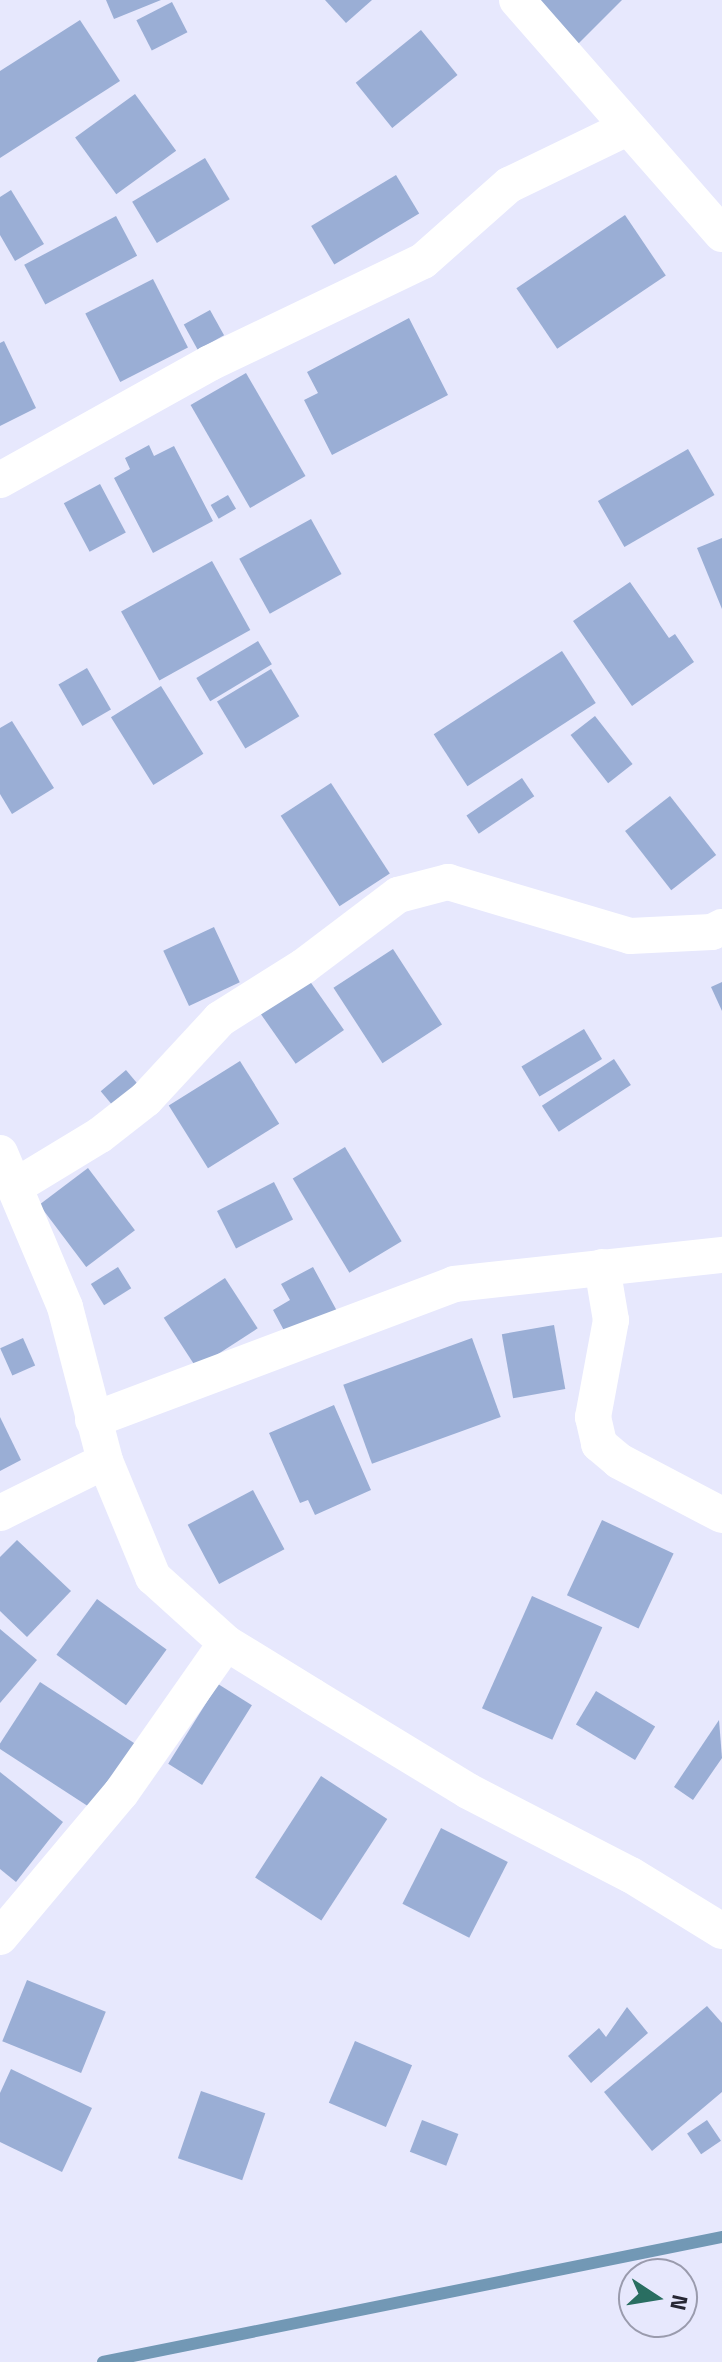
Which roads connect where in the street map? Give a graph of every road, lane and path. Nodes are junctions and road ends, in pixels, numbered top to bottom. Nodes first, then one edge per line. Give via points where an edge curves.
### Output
1 (517, 0) edge
2 (627, 128) junction
3 (722, 234) edge
4 (0, 480) edge
5 (722, 927) edge
6 (0, 1153) edge
7 (16, 1186) junction
8 (722, 1255) edge
9 (602, 1267) junction
10 (93, 1420) junction
11 (105, 1461) junction
12 (0, 1513) edge
13 (722, 1515) edge
14 (226, 1643) junction
15 (722, 1931) edge
16 (0, 1937) edge

1 - 2 street
2 - 3 street
2 - 4 street via 509,185 423,261 210,363
5 - 7 street via 712,932 630,936 448,882 398,895 304,966 220,1019 146,1099 100,1135
6 - 7 street
7 - 10 street via 65,1307
8 - 9 street
9 - 10 street via 454,1284
9 - 13 street via 611,1320 593,1417 599,1444 619,1461
10 - 11 street
11 - 12 street
11 - 14 street via 153,1577
14 - 15 street via 468,1791 631,1875
14 - 16 street via 121,1793

